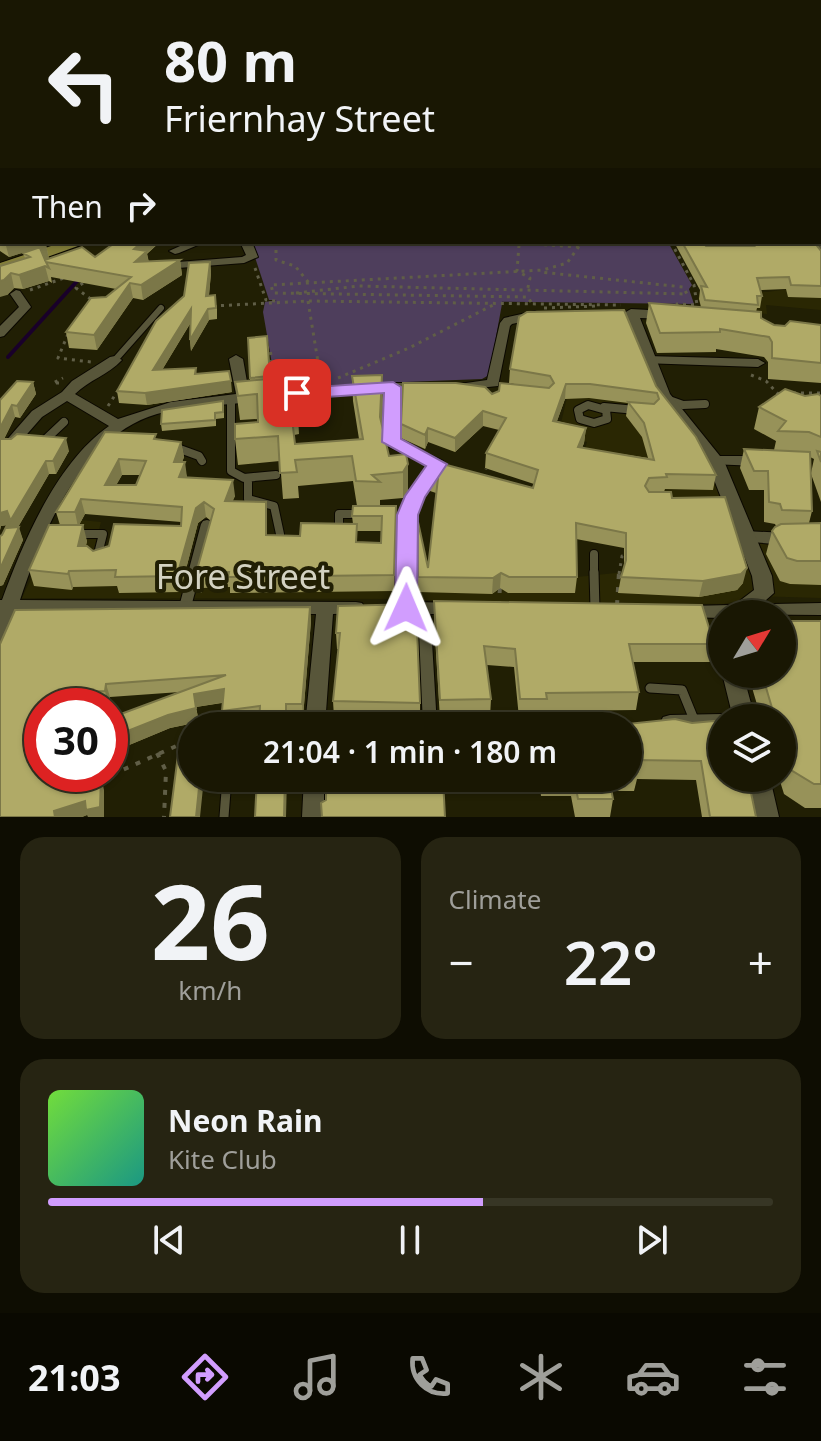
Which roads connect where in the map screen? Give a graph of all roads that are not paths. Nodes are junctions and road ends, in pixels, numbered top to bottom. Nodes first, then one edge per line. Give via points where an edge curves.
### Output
1 (71, 244) edge
2 (194, 244) edge
3 (247, 244) edge
4 (175, 251) dead end
5 (0, 269) edge
6 (150, 271) edge
7 (16, 294) road end
8 (161, 308) dead end
9 (600, 310) edge
10 (688, 310) edge
11 (631, 313) junction
12 (553, 314) edge
13 (0, 333) edge
14 (236, 359) dead end
15 (115, 360) joint
16 (647, 360) junction
17 (751, 365) road end
18 (393, 387) junction
19 (63, 389) junction
20 (237, 399) junction
21 (705, 404) dead end
22 (602, 407) dead end
23 (669, 408) junction
24 (650, 412) edge
25 (64, 422) dead end
26 (119, 433) junction
27 (40, 439) edge
28 (19, 440) edge
29 (167, 445) edge
30 (713, 453) junction
31 (202, 461) dead end
32 (770, 461) edge
33 (276, 475) edge
34 (248, 478) junction
35 (365, 514) edge
36 (207, 524) edge
37 (339, 532) edge
38 (70, 534) edge
39 (280, 534) edge
40 (745, 537) junction
41 (804, 539) edge
42 (594, 554) dead end
43 (97, 560) edge
44 (755, 600) edge
45 (4, 606) edge
46 (185, 607) junction
47 (499, 607) edge
48 (325, 608) junction
49 (415, 608) junction
50 (588, 609) joint
51 (618, 609) edge
52 (821, 609) edge
53 (796, 610) edge
54 (662, 611) edge
55 (708, 613) edge
56 (0, 635) edge
57 (650, 688) dead end
58 (316, 712) edge
59 (428, 712) edge
60 (695, 722) junction
61 (708, 722) edge
62 (650, 724) edge
63 (226, 792) edge
64 (314, 792) edge
65 (761, 792) edge
66 (224, 817) edge
67 (313, 817) edge
68 (767, 817) edge

1 - 5 highway
2 - 4 street
3 - 6 street via 252,257 236,262
7 - 13 street via 25,307
8 - 15 lane
9 - 11 street
10 - 11 street
11 - 16 street
12 - 18 street via 508,321 490,389
14 - 20 street
15 - 19 street
16 - 17 street
16 - 23 street
18 - 20 street
18 - 49 street via 391,442 438,464 400,515
19 - 26 street
19 - 28 street
20 - 26 street via 157,411
20 - 34 lane via 229,467
21 - 23 lane
22 - 24 lane
23 - 30 street
25 - 27 lane via 52,437
26 - 45 street via 99,440 74,472 47,534
29 - 31 lane via 192,452
30 - 32 street
30 - 40 street via 724,501
33 - 34 lane
34 - 39 lane via 248,499 274,506
35 - 37 lane via 339,514
36 - 46 street
38 - 43 lane via 103,534
40 - 41 street
40 - 44 street via 762,576 764,593
42 - 50 lane
45 - 46 street, Fore Street
45 - 56 street
46 - 48 street, Fore Street
47 - 49 street, Fore Street
48 - 49 street, Fore Street
48 - 58 street
49 - 59 street
50 - 51 street
52 - 53 street
54 - 55 street
57 - 60 lane via 682,690
60 - 61 street
60 - 62 street
63 - 66 lane
64 - 67 street
65 - 68 street

